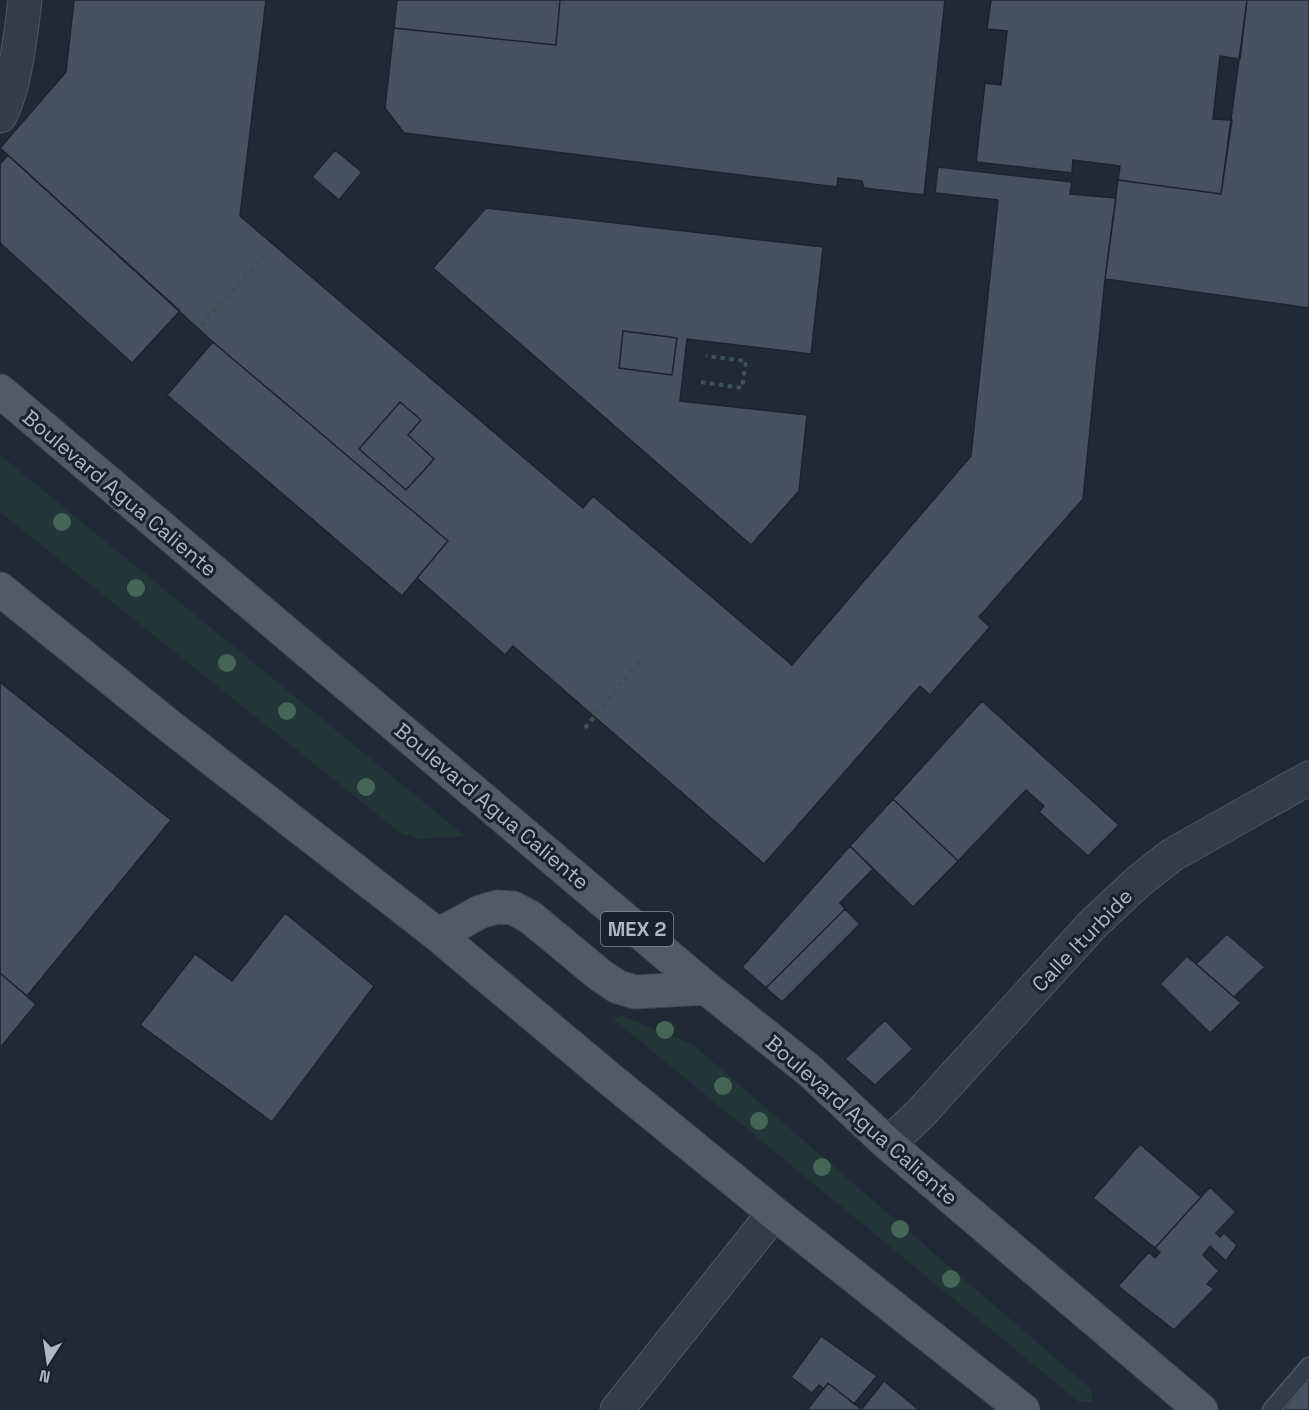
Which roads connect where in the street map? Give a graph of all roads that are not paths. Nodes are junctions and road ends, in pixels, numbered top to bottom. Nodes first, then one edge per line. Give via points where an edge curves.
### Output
1 (26, 0) edge
2 (0, 116) edge
3 (0, 392) edge
4 (0, 589) edge
5 (1309, 778) edge
6 (438, 935) junction
7 (706, 988) junction
8 (888, 1144) junction
9 (774, 1213) junction
10 (1309, 1366) edge
11 (617, 1410) edge
12 (1023, 1410) edge
13 (1200, 1410) edge
14 (1271, 1410) edge

1 - 2 street via 18,50
3 - 7 main road, Boulevard Agua Caliente / MEX 2
4 - 6 main road
5 - 8 street, Calle Iturbide via 1172,855 1139,881 1093,924
6 - 7 main road via 480,912 513,908 530,917 618,987 635,992
6 - 9 main road
7 - 8 main road, Boulevard Agua Caliente / MEX 2 via 810,1071
8 - 13 main road, Boulevard Agua Caliente / MEX 2
9 - 11 street
9 - 12 main road
10 - 14 lane

